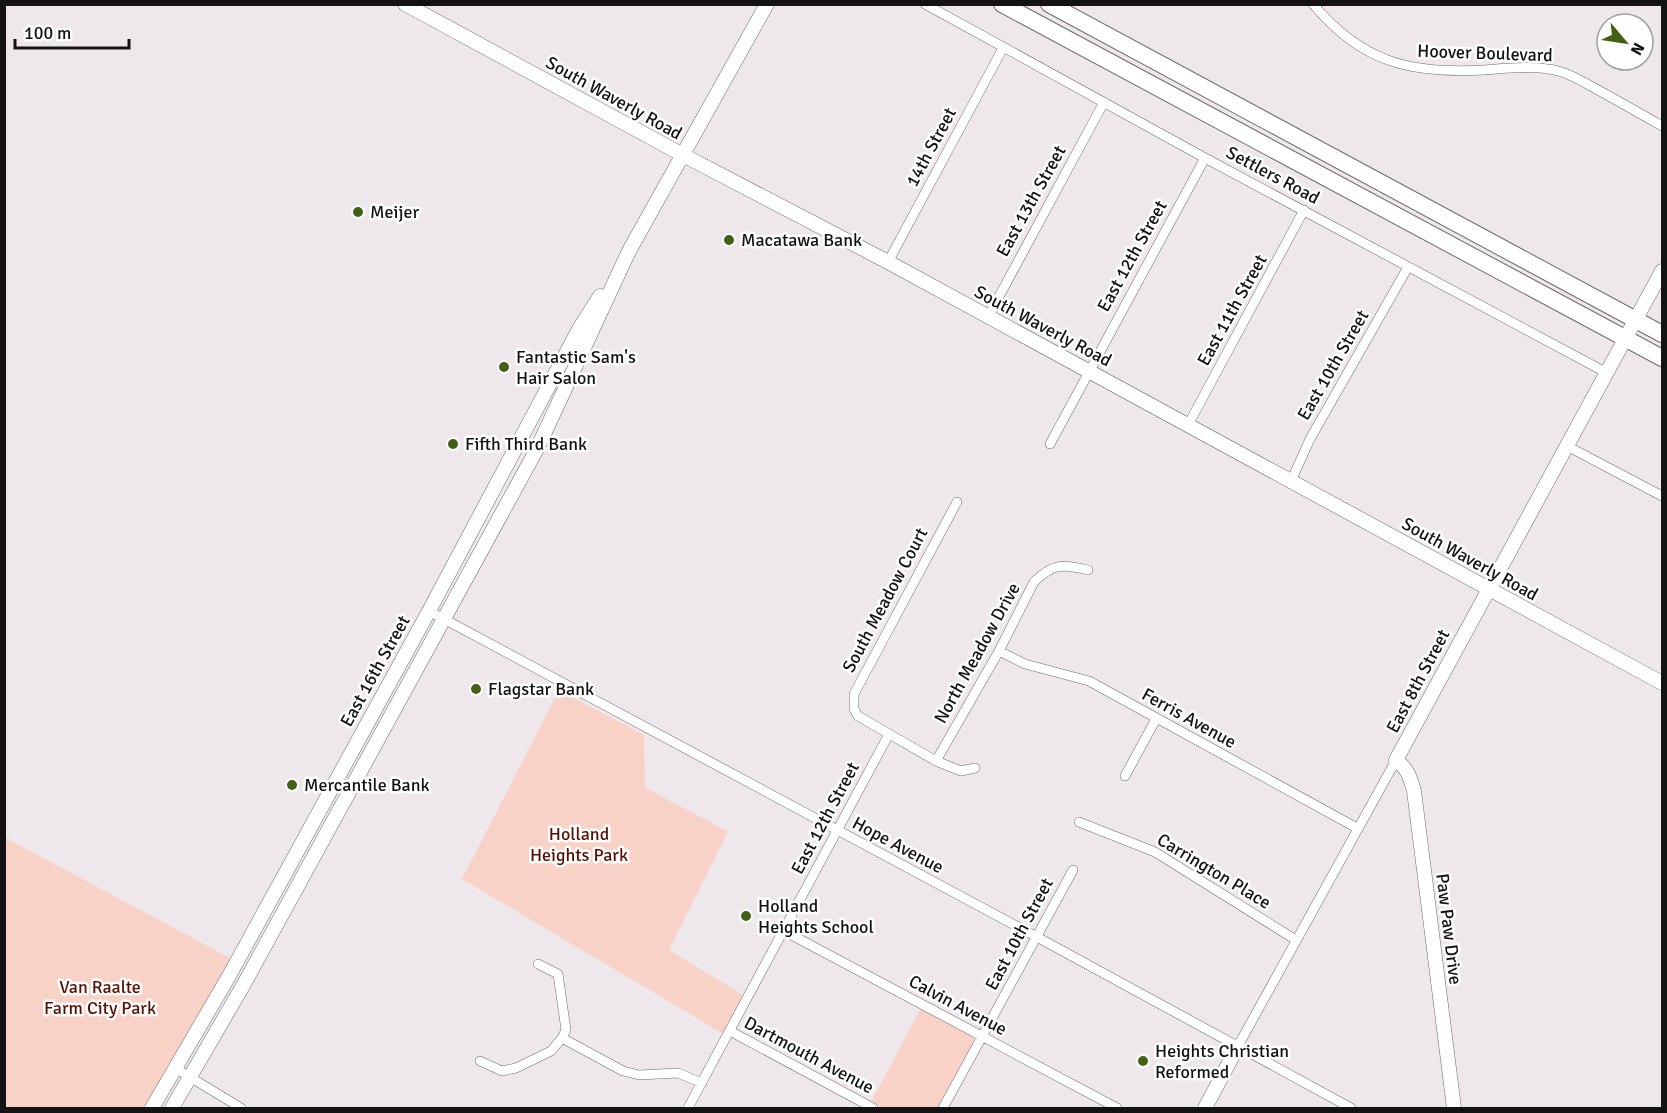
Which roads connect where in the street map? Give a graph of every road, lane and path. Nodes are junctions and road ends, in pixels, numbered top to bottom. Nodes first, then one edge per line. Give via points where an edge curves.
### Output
1 (405, 4) edge
2 (767, 4) edge
3 (925, 4) edge
4 (1002, 4) edge
5 (1049, 4) edge
6 (1313, 4) edge
7 (1020, 9) edge
8 (1003, 48) junction
9 (1104, 102) junction
10 (1662, 126) edge
11 (683, 155) junction
12 (1205, 158) junction
13 (1304, 210) junction
14 (1445, 218) junction
15 (1425, 231) junction
16 (629, 251) junction
17 (888, 262) junction
18 (1408, 267) junction
19 (1662, 271) edge
20 (988, 317) junction
21 (1636, 320) junction
22 (1662, 334) edge
23 (1626, 338) junction
24 (1662, 358) edge
25 (1088, 371) junction
26 (1607, 374) junction
27 (1188, 425) junction
28 (1050, 444) dead end
29 (1567, 446) junction
30 (1291, 481) junction
31 (1662, 496) edge
32 (957, 502) dead end
33 (1088, 570) dead end
34 (1488, 590) junction
35 (429, 611) junction
36 (444, 619) junction
37 (999, 651) junction
38 (1662, 683) edge
39 (1156, 719) junction
40 (889, 734) junction
41 (1396, 760) junction
42 (936, 761) junction
43 (975, 768) dead end
44 (1125, 776) dead end
45 (1079, 822) dead end
46 (1358, 828) junction
47 (837, 831) junction
48 (1073, 870) dead end
49 (784, 931) junction
50 (1037, 937) junction
51 (1296, 940) junction
52 (538, 964) dead end
53 (730, 1031) junction
54 (983, 1037) junction
55 (562, 1038) junction
56 (1238, 1046) junction
57 (480, 1061) dead end
58 (175, 1068) junction
59 (189, 1077) junction
60 (702, 1083) junction
61 (152, 1108) edge
62 (172, 1108) edge
63 (241, 1108) edge
64 (688, 1108) edge
65 (873, 1108) edge
66 (943, 1108) edge
67 (1117, 1108) edge
68 (1205, 1108) edge
69 (1352, 1108) edge
70 (1454, 1108) edge

1 - 11 main road, South Waverly Road
2 - 11 main road, East 16th Street
3 - 8 street, Settlers Road
4 - 7 highway
5 - 14 highway
6 - 10 street, Hoover Boulevard via 1340,33 1383,59 1431,71 1528,68 1562,72
7 - 15 highway
8 - 9 street, Settlers Road
8 - 17 street, 14th Street
9 - 12 street, Settlers Road
9 - 20 street, East 13th Street
11 - 16 main road, East 16th Street
11 - 17 main road, South Waverly Road
12 - 13 street, Settlers Road
12 - 25 street, East 12th Street
13 - 18 street, Settlers Road
13 - 27 street, East 11th Street
14 - 15 highway via 1432,222
14 - 21 highway
15 - 23 highway
16 - 35 main road, East 16th Street via 579,329
16 - 36 main road, East 16th Street via 537,449
17 - 20 main road, South Waverly Road
18 - 26 street, Settlers Road
18 - 30 street, East 10th Street via 1310,439
19 - 21 main road, East 8th Street
20 - 25 main road, South Waverly Road
21 - 22 highway
21 - 23 main road, East 8th Street
23 - 24 highway
23 - 26 main road, East 8th Street
25 - 27 main road, South Waverly Road
25 - 28 street, East 12th Street
26 - 29 main road, East 8th Street
27 - 30 main road, South Waverly Road
29 - 31 street
29 - 34 main road, East 8th Street
30 - 34 main road, South Waverly Road
32 - 40 street, South Meadow Court via 854,694 858,716
33 - 37 street, North Meadow Drive via 1065,565 1042,573
34 - 38 main road, South Waverly Road
34 - 41 main road, East 8th Street
35 - 36 street, Hope Avenue
35 - 58 main road, East 16th Street
36 - 47 street, Hope Avenue
36 - 59 main road, East 16th Street
37 - 39 street, Ferris Avenue via 1024,664 1089,681
37 - 42 street, North Meadow Drive
39 - 44 street
39 - 46 street, Ferris Avenue
40 - 42 street, South Meadow Court
40 - 47 street, East 12th Street
41 - 46 street, East 8th Street
41 - 70 main road, Paw Paw Drive via 1406,767 1413,791
42 - 43 street, South Meadow Court via 962,771
45 - 51 street, Carrington Place via 1155,852
46 - 51 street, East 8th Street
47 - 49 street, East 12th Street
47 - 50 street, Hope Avenue
48 - 50 street, East 10th Street
49 - 53 street, East 12th Street
49 - 54 street, Calvin Avenue
50 - 54 street, East 10th Street
50 - 56 street, Hope Avenue
51 - 56 street, East 8th Street
52 - 55 street via 558,974 566,1030
53 - 60 street, East 12th Street
53 - 65 street, Dartmouth Avenue
54 - 66 street, East 10th Street
54 - 67 street, Calvin Avenue
55 - 57 street via 551,1051 516,1068 502,1071
55 - 60 street via 623,1071 639,1075 678,1072
56 - 68 main road, East 8th Street
56 - 69 street, Hope Avenue
58 - 59 street
58 - 61 main road, East 16th Street
59 - 62 main road, East 16th Street
59 - 63 street
60 - 64 street, East 12th Street

